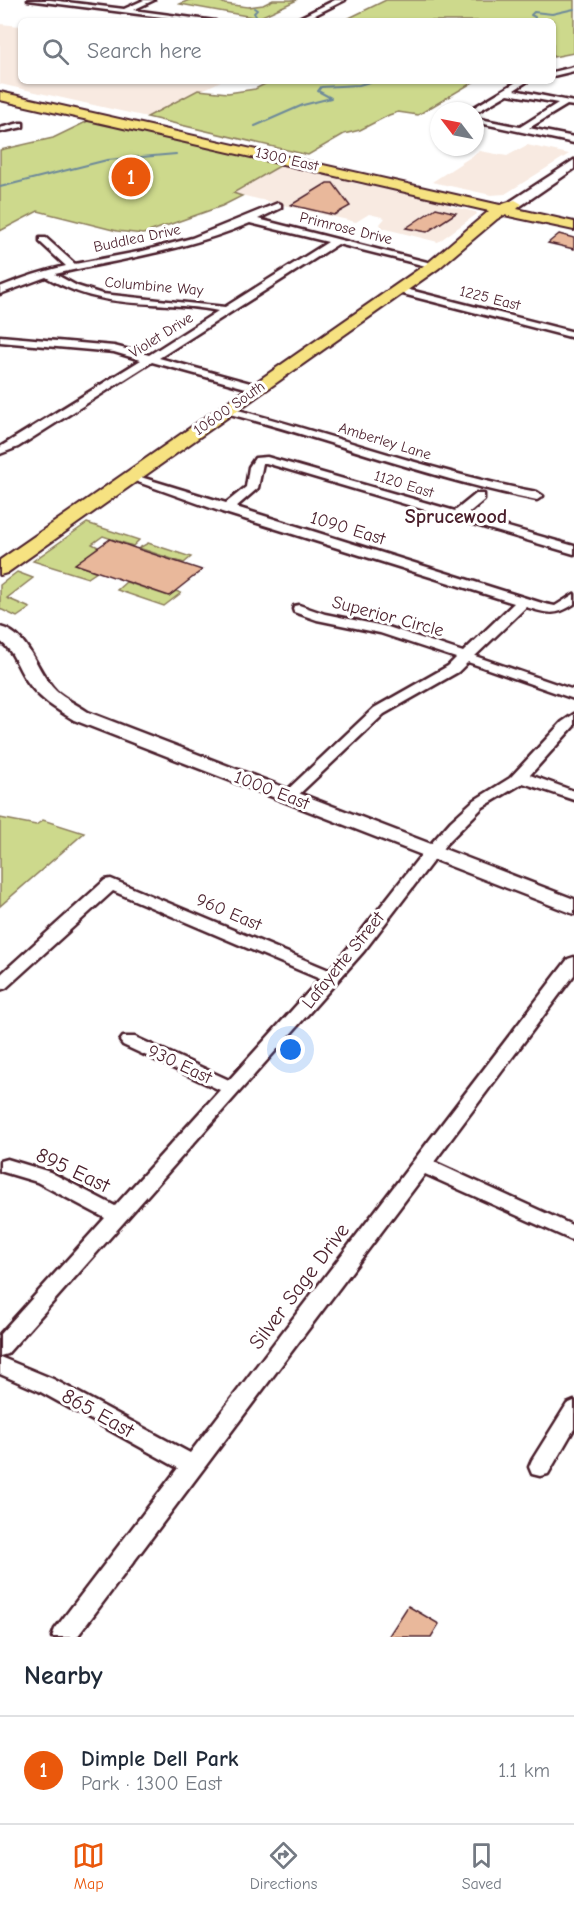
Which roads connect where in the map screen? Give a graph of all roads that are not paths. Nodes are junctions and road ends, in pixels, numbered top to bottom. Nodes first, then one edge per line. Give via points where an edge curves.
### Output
1 (32, 0) edge
2 (150, 0) edge
3 (341, 0) edge
4 (61, 2) edge
5 (124, 11) junction
6 (185, 18) edge
7 (303, 18) edge
8 (574, 69) edge
9 (556, 73) edge
10 (519, 84) edge
11 (0, 90) edge
12 (506, 91) junction
13 (0, 96) edge
14 (484, 104) edge
15 (571, 104) edge
16 (484, 122) edge
17 (21, 125) dead end
18 (522, 129) junction
19 (0, 130) edge
20 (532, 131) junction
21 (574, 140) edge
22 (574, 164) edge
23 (278, 206) dead end
24 (510, 208) junction
25 (574, 218) edge
26 (251, 220) junction
27 (574, 226) edge
28 (43, 240) dead end
29 (336, 241) junction
30 (434, 265) junction
31 (72, 267) junction
32 (46, 273) junction
33 (398, 290) junction
34 (0, 291) edge
35 (227, 310) junction
36 (574, 335) edge
37 (0, 339) edge
38 (151, 358) junction
39 (257, 388) junction
40 (226, 410) junction
41 (0, 451) edge
42 (130, 477) junction
43 (480, 496) dead end
44 (537, 496) dead end
45 (226, 509) junction
46 (458, 516) junction
47 (574, 550) edge
48 (0, 568) edge
49 (574, 598) edge
50 (523, 602) junction
51 (299, 609) dead end
52 (0, 633) edge
53 (467, 657) junction
54 (574, 695) edge
55 (574, 718) edge
56 (521, 777) junction
57 (289, 796) junction
58 (574, 796) edge
59 (432, 852) junction
60 (574, 907) edge
61 (574, 963) edge
62 (331, 977) junction
63 (0, 984) edge
64 (129, 1041) dead end
65 (232, 1088) junction
66 (421, 1164) junction
67 (8, 1166) dead end
68 (118, 1216) junction
69 (574, 1234) edge
70 (0, 1348) edge
71 (0, 1365) edge
72 (574, 1410) edge
73 (193, 1466) junction
74 (540, 1467) dead end
75 (63, 1637) edge

1 - 4 street
2 - 5 street
3 - 7 street
4 - 5 street
5 - 6 street
8 - 9 street
10 - 12 street
11 - 24 main road, 1300 East
12 - 14 street
12 - 15 street
13 - 24 main road, 1300 East
15 - 18 street
15 - 20 street
16 - 18 street
17 - 19 street
18 - 20 street
20 - 21 street
22 - 24 street, 10600 South
23 - 26 street, Buddlea Drive
24 - 25 main road, 1300 East
24 - 27 main road, 1300 East
24 - 30 main road, 10600 South via 459,242
26 - 29 street, Primrose Drive
26 - 31 street, Buddlea Drive via 165,249
28 - 31 street
29 - 30 street, Primrose Drive
29 - 35 street, Violet Drive
30 - 33 main road, 10600 South
31 - 32 street, Buddlea Drive
32 - 34 street, Buddlea Drive
32 - 35 street, Columbine Way via 73,288 109,298 197,303
33 - 36 street, 1225 East
33 - 39 main road, 10600 South
35 - 38 street, Violet Drive
37 - 38 street via 100,347
38 - 39 street
38 - 41 street, Violet Drive
39 - 40 main road, 10600 South
40 - 42 main road, 10600 South
40 - 44 street, Amberley Lane via 480,485
42 - 45 street, 1090 East
42 - 48 main road, 10600 South
43 - 46 street
45 - 46 street, 1120 East via 252,488 259,460 283,463
45 - 50 street, 1090 East
46 - 47 street, 1120 East
49 - 50 street, 1090 East via 557,610
50 - 53 street
51 - 53 street, Superior Circle
52 - 57 street, 1000 East via 16,644 35,679 64,707
53 - 54 street, Superior Circle
53 - 57 street via 437,680 379,711
55 - 56 street, Lafayette Street
56 - 58 street
56 - 59 street, Lafayette Street via 481,801
57 - 59 street, 1000 East
59 - 60 street, 1000 East
59 - 62 street, Lafayette Street
61 - 66 street, Silver Sage Drive
62 - 63 street, 960 East via 111,884
62 - 65 street, Lafayette Street
64 - 65 street, 930 East
65 - 68 street, Lafayette Street
66 - 69 street
66 - 73 street, Silver Sage Drive
67 - 68 street, 895 East via 43,1177
68 - 70 street, Lafayette Street
71 - 73 street, 865 East via 46,1385
72 - 74 street
73 - 75 street, Silver Sage Drive

